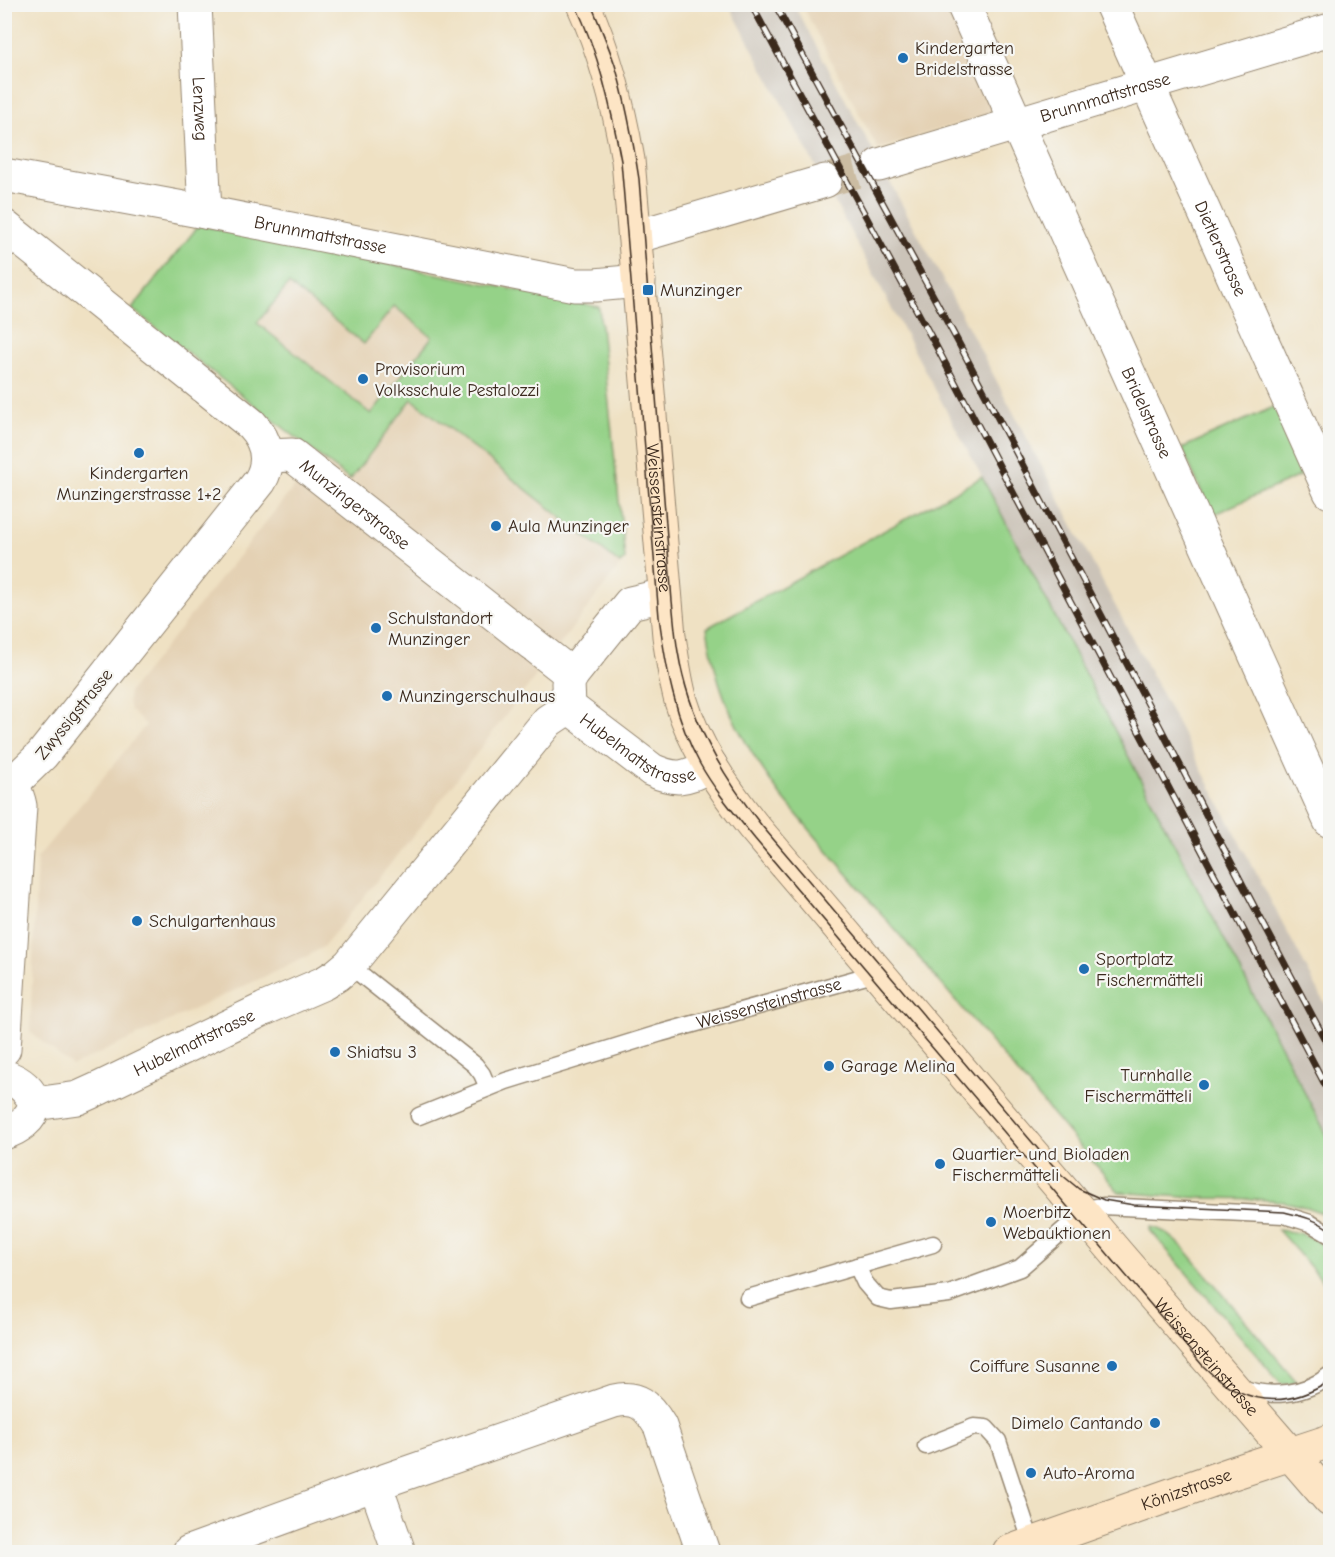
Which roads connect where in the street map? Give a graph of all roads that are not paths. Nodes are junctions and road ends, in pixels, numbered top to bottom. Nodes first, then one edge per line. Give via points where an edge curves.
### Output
1 (195, 4) edge
2 (583, 4) edge
3 (963, 4) edge
4 (1111, 4) edge
5 (1330, 30) edge
6 (1148, 85) junction
7 (1017, 124) junction
8 (879, 165) tunnel mouth
9 (4, 175) edge
10 (825, 181) tunnel mouth
11 (205, 212) junction
12 (4, 226) edge
13 (635, 237) junction
14 (639, 281) junction
15 (267, 456) junction
16 (1330, 492) edge
17 (665, 595) junction
18 (572, 675) junction
19 (569, 707) junction
20 (711, 766) junction
21 (8, 782) edge
22 (1328, 811) edge
23 (349, 965) junction
24 (877, 973) junction
25 (4, 1049) edge
26 (4, 1076) edge
27 (488, 1088) junction
28 (35, 1104) junction
29 (419, 1116) dead end
30 (4, 1133) edge
31 (1083, 1214) junction
32 (1330, 1235) edge
33 (933, 1244) dead end
34 (857, 1266) junction
35 (748, 1298) dead end
36 (1330, 1375) edge
37 (1225, 1379) junction
38 (1330, 1441) edge
39 (926, 1446) dead end
40 (1290, 1454) junction
41 (375, 1484) junction
42 (1330, 1500) edge
43 (1029, 1548) edge
44 (189, 1552) edge
45 (399, 1552) edge
46 (703, 1552) edge

1 - 11 street, Lenzweg
2 - 13 main road, Weissensteinstrasse via 620,114
3 - 7 street, Bridelstrasse
4 - 6 street, Dietlerstrasse
5 - 6 street, Brunnmattstrasse
6 - 7 street, Brunnmattstrasse
6 - 16 street, Dietlerstrasse
7 - 8 street, Brunnmattstrasse
7 - 22 street, Bridelstrasse
9 - 11 street, Brunnmattstrasse
10 - 13 street
11 - 14 street, Brunnmattstrasse via 575,285
12 - 15 street via 251,424 263,439
13 - 14 main road, Weissensteinstrasse
14 - 17 main road, Weissensteinstrasse
15 - 18 street, Munzingerstrasse via 292,455
15 - 21 street, Zwyssigstrasse via 260,481 42,755
17 - 18 street via 630,603
17 - 20 main road, Weissensteinstrasse via 673,669 681,702
18 - 19 street, Hubelmattstrasse via 568,683
19 - 20 street, Hubelmattstrasse via 652,770 675,778
19 - 23 street, Hubelmattstrasse via 548,721
20 - 24 main road, Weissensteinstrasse via 753,826
21 - 25 street, Zwyssigstrasse via 17,793 20,806
23 - 27 lane via 475,1065
23 - 28 street, Hubelmattstrasse via 324,983 78,1098
24 - 27 lane, Weissensteinstrasse via 661,1033
24 - 31 main road, Weissensteinstrasse
26 - 28 street via 29,1091
27 - 29 lane
28 - 30 street via 26,1121
31 - 32 lane via 1103,1206 1284,1215 1310,1223
31 - 34 lane via 1020,1268 949,1294 891,1301 878,1298
31 - 37 main road, Weissensteinstrasse
33 - 34 lane
34 - 35 lane
36 - 37 lane via 1309,1387 1278,1394 1253,1392
37 - 40 main road, Weissensteinstrasse
38 - 40 main road, Könizstrasse
39 - 43 lane, Könizstrasse via 975,1426 993,1434
40 - 42 main road, Weissensteinstrasse
40 - 43 main road, Könizstrasse
41 - 44 street
41 - 45 street
41 - 46 street via 614,1401 630,1399 644,1405 660,1426

